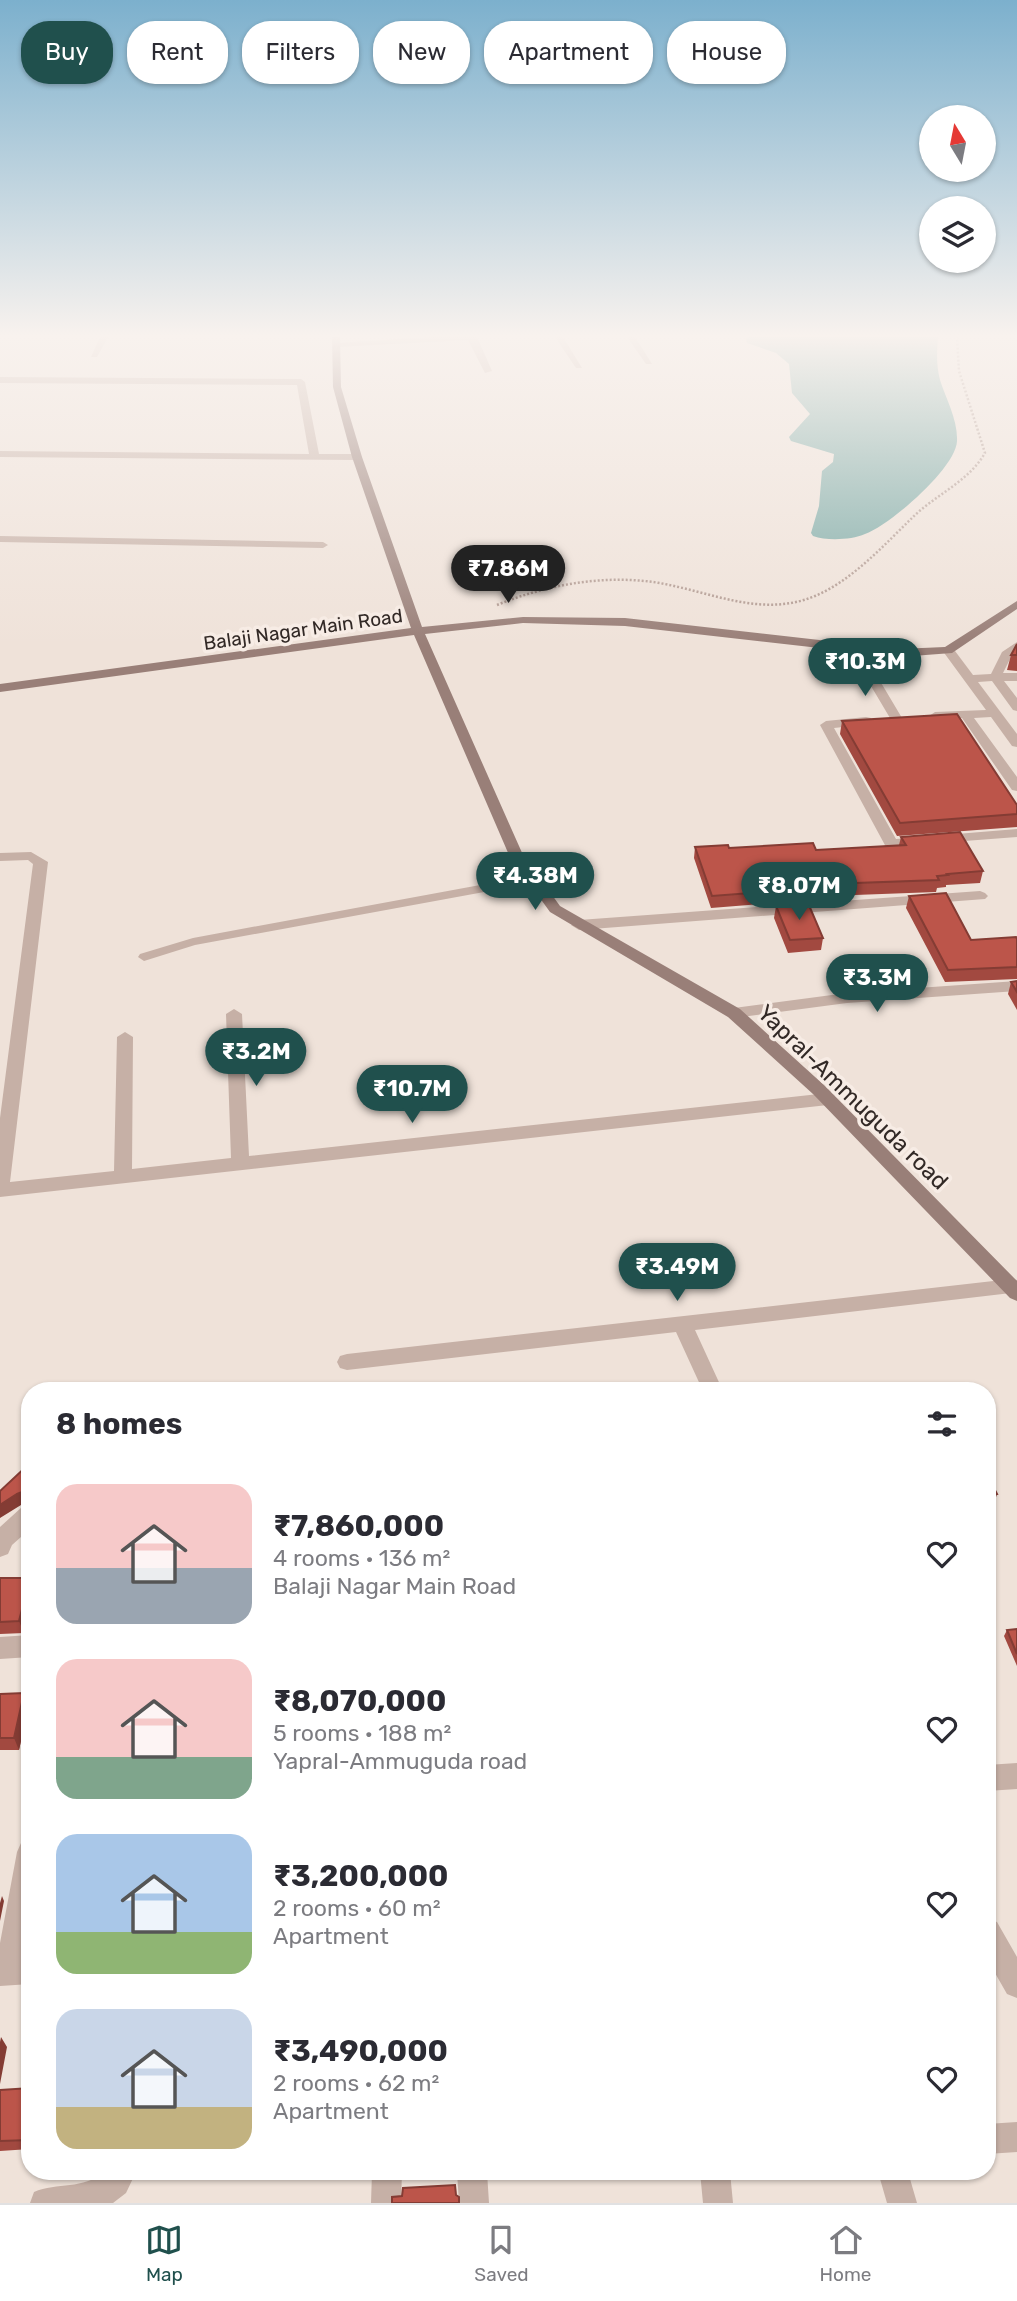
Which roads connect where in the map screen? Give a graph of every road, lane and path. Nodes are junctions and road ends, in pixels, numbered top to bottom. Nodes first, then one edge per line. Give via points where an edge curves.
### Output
1 (311, 440) edge
2 (352, 440) edge
3 (981, 440) edge
4 (0, 454) edge
5 (314, 455) dead end
6 (357, 457) junction
7 (0, 539) edge
8 (323, 545) dead end
9 (1017, 604) edge
10 (469, 625) junction
11 (418, 631) junction
12 (1017, 646) edge
13 (855, 649) junction
14 (948, 650) junction
15 (995, 677) junction
16 (1017, 677) edge
17 (969, 679) junction
18 (0, 688) edge
19 (1017, 707) edge
20 (993, 713) junction
21 (965, 714) junction
22 (910, 717) junction
23 (1017, 743) edge
24 (1017, 787) edge
25 (1017, 833) edge
26 (0, 857) edge
27 (534, 879) junction
28 (980, 896) dead end
29 (579, 925) junction
30 (144, 957) dead end
31 (1017, 986) edge
32 (734, 1013) junction
33 (234, 1014) dead end
34 (124, 1037) dead end
35 (828, 1099) junction
36 (240, 1164) junction
37 (123, 1176) junction
38 (0, 1190) edge
39 (1014, 1289) edge
40 (682, 1323) junction
41 (347, 1362) dead end
42 (709, 1382) edge
43 (21, 1522) edge
44 (0, 1547) edge
45 (21, 1647) edge
46 (0, 1648) edge
47 (1017, 1776) edge
48 (996, 1777) edge
49 (21, 1915) edge
50 (996, 1948) edge
51 (13, 1971) edge
52 (1017, 1984) edge
53 (1017, 2137) edge
54 (996, 2138) edge
55 (117, 2180) edge
56 (387, 2180) edge
57 (473, 2180) edge
58 (716, 2180) edge
59 (895, 2180) edge
60 (45, 2203) edge
61 (386, 2203) edge
62 (474, 2203) edge
63 (718, 2203) edge
64 (902, 2203) edge

1 - 5 street
2 - 6 main road, Yapral-Ammuguda road
3 - 10 path via 985,453 976,470 939,494 833,587 802,601 769,606 735,604 671,585 611,581 517,596
4 - 6 street
6 - 11 main road, Yapral-Ammuguda road
7 - 8 street
9 - 14 main road
10 - 11 main road, Balaji Nagar Main Road
10 - 13 main road, Balaji Nagar Main Road via 523,620 625,622
11 - 18 main road, Balaji Nagar Main Road
11 - 27 main road, Yapral-Ammuguda road via 516,855
12 - 15 street via 1006,655
13 - 14 main road, Balaji Nagar Main Road via 899,653
13 - 22 street
14 - 17 street
15 - 16 street
15 - 17 street
15 - 19 street
17 - 20 street
20 - 21 street
20 - 23 street
21 - 22 street
21 - 24 street
22 - 25 street via 826,725 891,844
26 - 38 street via 31,856 41,862
27 - 29 main road, Yapral-Ammuguda road via 555,909
27 - 30 lane via 194,942
28 - 29 street
29 - 32 main road, Yapral-Ammuguda road
31 - 32 street via 847,998
32 - 35 main road, Yapral-Ammuguda road
33 - 36 street
34 - 37 street
35 - 36 street
35 - 39 main road, Yapral-Ammuguda road
36 - 37 street
37 - 38 street
39 - 40 street
40 - 41 street
40 - 42 street
43 - 44 street
45 - 46 street
47 - 48 street
49 - 51 street
50 - 52 street
53 - 54 street
55 - 60 street via 92,2198
56 - 61 street
57 - 62 street
58 - 63 street
59 - 64 street

